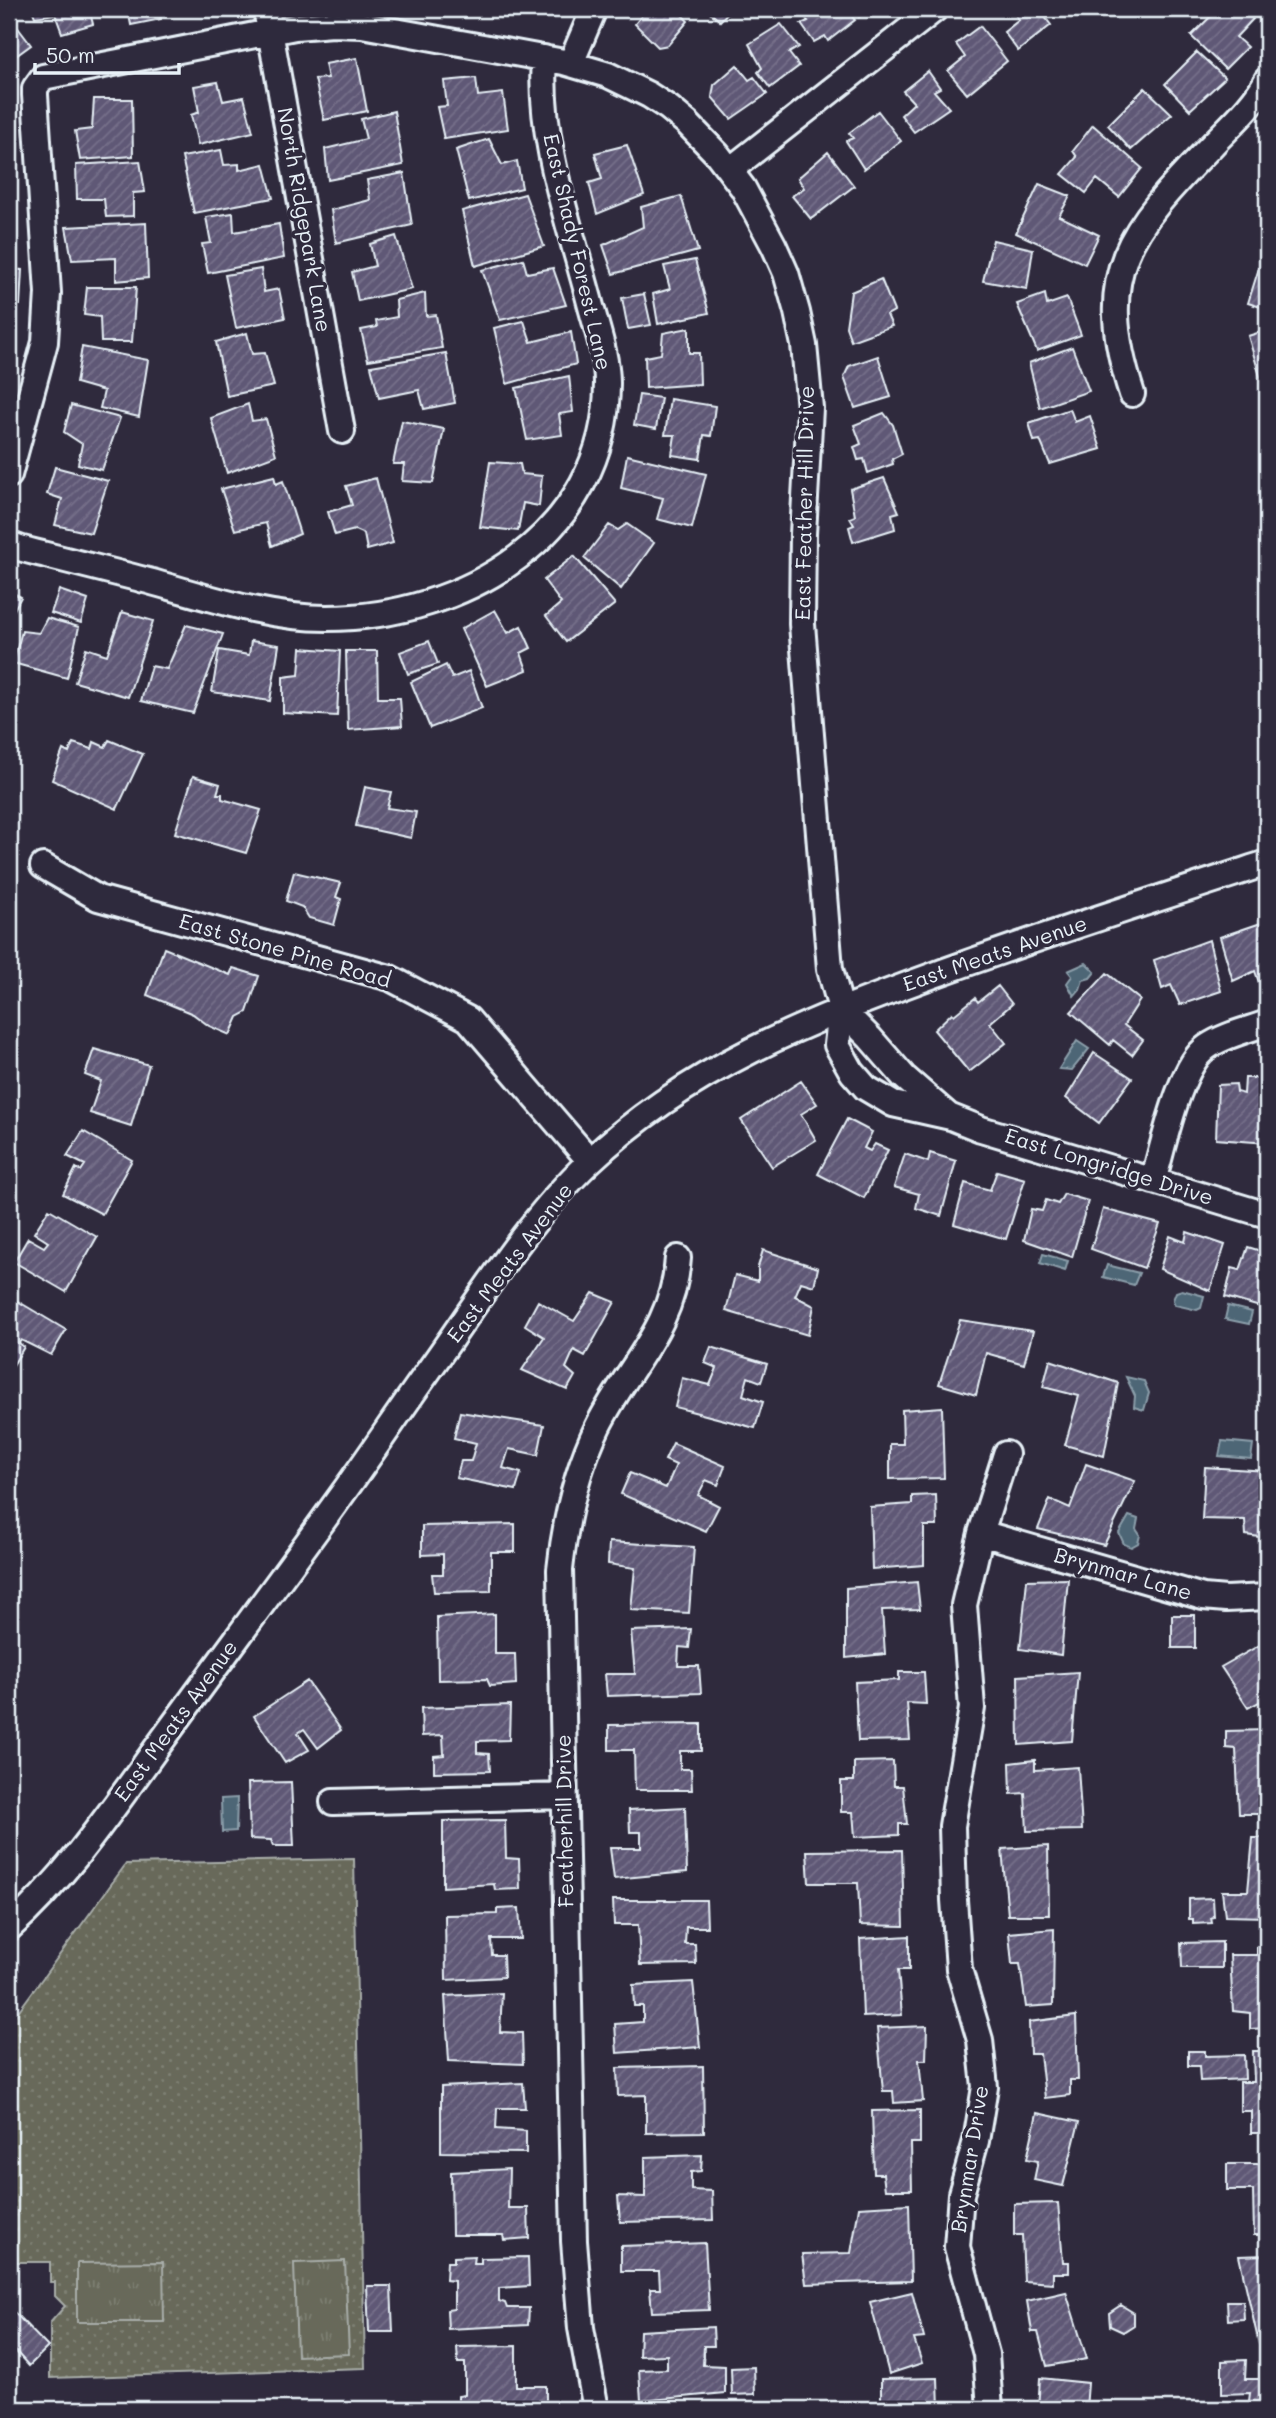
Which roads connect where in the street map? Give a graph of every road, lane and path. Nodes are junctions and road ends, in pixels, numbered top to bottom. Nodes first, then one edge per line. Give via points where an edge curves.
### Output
1 (594, 9) edge
2 (935, 9) edge
3 (268, 20) edge
4 (544, 58) junction
5 (571, 63) junction
6 (1267, 80) edge
7 (730, 170) junction
8 (1132, 394) dead end
9 (342, 431) dead end
10 (9, 475) edge
11 (9, 544) edge
12 (1267, 863) edge
13 (43, 866) dead end
14 (841, 1009) junction
15 (1267, 1023) edge
16 (951, 1118) junction
17 (590, 1161) junction
18 (1153, 1181) junction
19 (1267, 1214) edge
20 (678, 1258) dead end
21 (1006, 1454) dead end
22 (981, 1533) junction
23 (1267, 1597) edge
24 (564, 1796) junction
25 (333, 1802) dead end
26 (9, 1928) edge
27 (596, 2409) edge
28 (990, 2409) edge

1 - 5 street
2 - 7 street
3 - 4 street, East Feather Hill Drive via 347,24
3 - 9 street, North Ridgepark Lane
3 - 10 street, East Feather Hill Drive via 38,81 48,322
4 - 5 street, East Feather Hill Drive
4 - 11 street, East Shady Forest Lane via 551,146 602,346 607,383 603,427 587,475 573,502 538,541 475,584 446,596 394,611 328,618 239,606
5 - 7 street, East Feather Hill Drive via 649,95 687,123
6 - 8 street via 1251,105 1162,196 1126,255 1114,310 1119,352
7 - 14 street, East Feather Hill Drive via 786,273 804,345 810,408 802,625 830,969
12 - 14 street, East Meats Avenue
13 - 17 street, East Stone Pine Road via 98,898 390,978 468,1019
14 - 16 street, East Longridge Drive via 904,1077
14 - 16 street, East Longridge Drive via 837,1045 866,1088 893,1104
14 - 17 street, East Meats Avenue via 701,1078
15 - 18 street via 1221,1040 1200,1053 1189,1068
16 - 18 street, East Longridge Drive
17 - 26 street, East Meats Avenue via 537,1219 85,1845
18 - 19 street, East Longridge Drive
20 - 24 street, Featherhill Drive via 667,1313 598,1427 567,1517 560,1594
21 - 22 street, Brynmar Drive
22 - 23 street, Brynmar Lane via 1203,1597
22 - 28 street, Brynmar Drive via 964,1605 972,1708 952,1826 959,1969 980,2040 985,2087 961,2194 957,2247 986,2354
24 - 25 street
24 - 27 street, Featherhill Drive via 574,2241 580,2328

